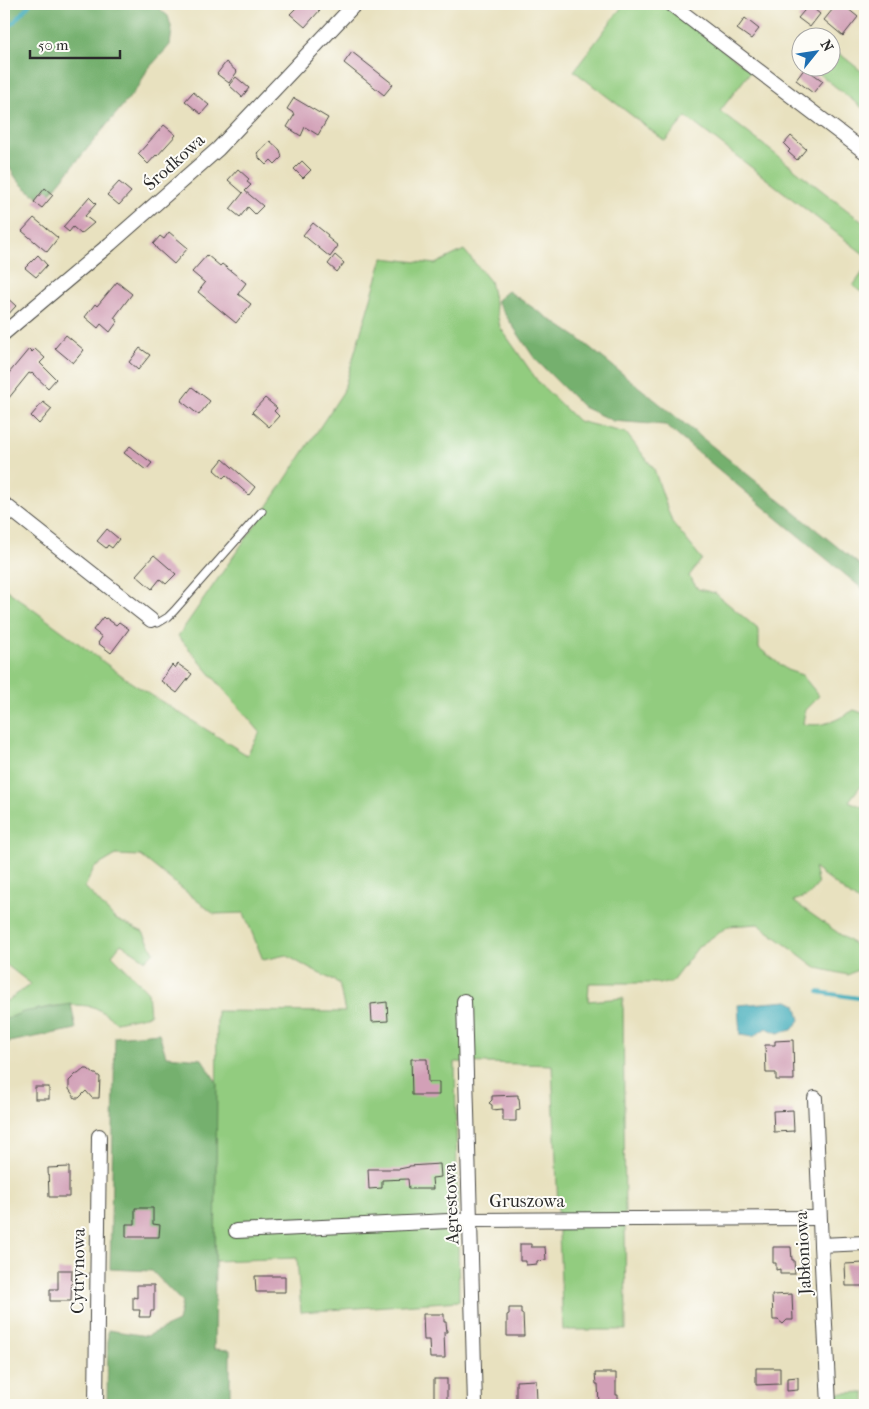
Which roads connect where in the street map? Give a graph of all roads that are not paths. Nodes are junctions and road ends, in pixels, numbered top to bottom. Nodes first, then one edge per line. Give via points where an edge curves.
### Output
1 (356, 4) edge
2 (671, 4) edge
3 (865, 152) edge
4 (4, 333) edge
5 (4, 504) edge
6 (262, 511) dead end
7 (151, 620) joint
8 (464, 1001) dead end
9 (815, 1098) dead end
10 (99, 1136) dead end
11 (820, 1218) junction
12 (470, 1220) junction
13 (236, 1232) dead end
14 (865, 1243) edge
15 (821, 1244) junction
16 (96, 1405) edge
17 (475, 1405) edge
18 (829, 1405) edge

1 - 4 street, Środkowa via 218,149
2 - 3 street
5 - 7 street
6 - 7 lane via 168,617 158,623
8 - 12 street, Agrestowa
9 - 11 street, Jabłoniowa
10 - 16 street, Cytrynowa
11 - 12 street, Gruszowa
11 - 15 street, Jabłoniowa
12 - 13 street, Gruszowa
12 - 17 street, Agrestowa
14 - 15 street
15 - 18 street, Jabłoniowa

